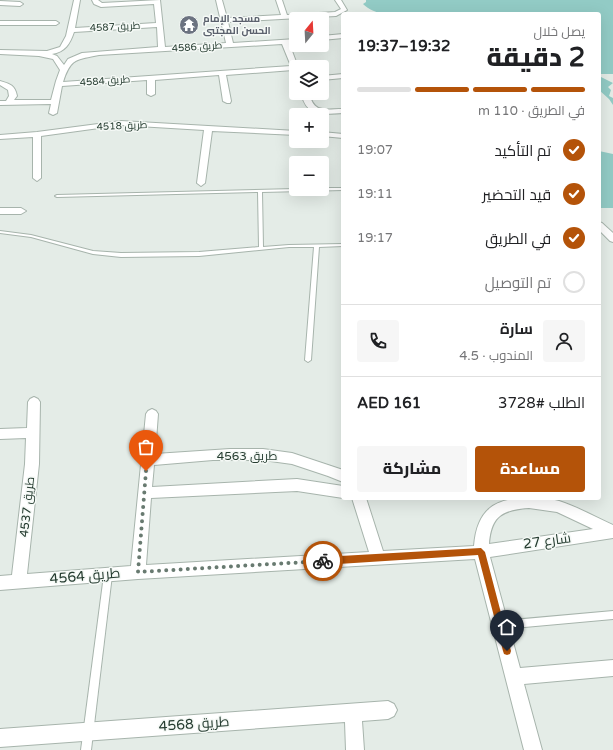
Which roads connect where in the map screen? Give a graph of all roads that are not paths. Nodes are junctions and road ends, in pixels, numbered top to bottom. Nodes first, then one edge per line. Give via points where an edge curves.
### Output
1 (77, 0) edge
2 (96, 0) edge
3 (219, 0) edge
4 (278, 0) edge
5 (338, 0) edge
6 (157, 1) edge
7 (0, 3) edge
8 (20, 4) dead end
9 (341, 12) edge
10 (341, 12) edge
11 (284, 16) junction
12 (224, 20) junction
13 (0, 23) edge
14 (56, 23) dead end
15 (159, 25) junction
16 (71, 30) junction
17 (341, 36) edge
18 (329, 37) edge
19 (69, 38) junction
20 (285, 42) junction
21 (289, 42) edge
22 (230, 44) junction
23 (162, 49) junction
24 (74, 50) junction
25 (0, 52) edge
26 (56, 54) junction
27 (292, 60) edge
28 (63, 69) junction
29 (289, 69) edge
30 (222, 73) junction
31 (341, 76) edge
32 (329, 77) edge
33 (151, 78) junction
34 (0, 84) edge
35 (59, 84) junction
36 (151, 94) dead end
37 (307, 100) edge
38 (227, 101) dead end
39 (55, 102) junction
40 (4, 103) edge
41 (341, 111) edge
42 (53, 113) dead end
43 (208, 128) junction
44 (289, 133) edge
45 (37, 134) junction
46 (329, 135) edge
47 (341, 136) edge
48 (0, 137) edge
49 (37, 178) dead end
50 (201, 183) dead end
51 (341, 189) edge
52 (260, 191) junction
53 (57, 196) dead end
54 (0, 211) edge
55 (21, 211) dead end
56 (601, 229) edge
57 (0, 232) edge
58 (613, 240) edge
59 (341, 245) edge
60 (317, 246) junction
61 (261, 248) junction
62 (308, 360) dead end
63 (34, 402) dead end
64 (152, 414) dead end
65 (34, 433) junction
66 (0, 434) edge
67 (147, 460) junction
68 (341, 476) edge
69 (341, 492) edge
70 (144, 493) junction
71 (359, 500) edge
72 (613, 532) edge
73 (481, 552) junction
74 (378, 558) junction
75 (138, 572) junction
76 (108, 574) junction
77 (19, 582) junction
78 (0, 583) edge
79 (613, 615) edge
80 (500, 625) junction
81 (613, 668) edge
82 (514, 677) junction
83 (388, 710) dead end
84 (353, 713) junction
85 (88, 732) junction
86 (0, 738) edge
87 (86, 750) edge
88 (355, 750) edge
89 (533, 750) edge

1 - 16 street
2 - 6 street via 96,4 101,5
3 - 12 street
4 - 11 street
5 - 9 street via 344,10
6 - 15 street
7 - 8 street
10 - 11 street
11 - 12 street
12 - 22 street
13 - 14 street
15 - 16 street, طريق 4587
15 - 23 street
16 - 19 street
17 - 18 street
19 - 24 street
19 - 26 street
20 - 21 street, طريق 4586
20 - 22 street, طريق 4586
20 - 27 street
22 - 23 street, طريق 4586
23 - 24 street, طريق 4586 via 99,53
24 - 26 street
24 - 26 street via 65,59
24 - 28 street, طريق 4584 via 70,61
25 - 26 street
26 - 28 street, طريق 4584
28 - 35 street, طريق 4584
29 - 30 street, طريق 4584
30 - 33 street, طريق 4584
30 - 38 street
31 - 32 street
33 - 35 street, طريق 4584
33 - 36 street
34 - 40 street via 12,88 13,96
35 - 39 street, طريق 4584
37 - 41 street via 316,110
39 - 40 street
39 - 42 street, طريق 4584
43 - 44 street, طريق 4518
43 - 45 street, طريق 4518 via 121,124
43 - 50 street
45 - 48 street, طريق 4518
45 - 49 street
46 - 47 street
51 - 52 lane
52 - 53 lane
52 - 61 lane
54 - 55 street
56 - 58 street
57 - 61 lane via 31,236 93,252 121,255 199,254
59 - 60 lane
60 - 61 lane
60 - 62 lane
63 - 65 street, طريق 4537
64 - 67 street
65 - 66 street
65 - 77 street, طريق 4537
67 - 68 street, طريق 4563 via 262,454 299,460
67 - 70 street
69 - 70 street via 298,485
70 - 75 street
71 - 74 street
72 - 73 street, شارع 27
72 - 73 street via 559,506 530,502 514,503 490,516 485,525
73 - 74 street, طريق 4564
73 - 80 street
74 - 75 street, طريق 4564
75 - 76 street, طريق 4564
76 - 77 street, طريق 4564
76 - 85 lane
77 - 78 street, طريق 4564
79 - 80 lane
80 - 82 street
81 - 82 street
82 - 89 street
83 - 84 street, طريق 4568
84 - 85 street, طريق 4568
84 - 88 street
85 - 86 street, طريق 4568
85 - 87 lane

